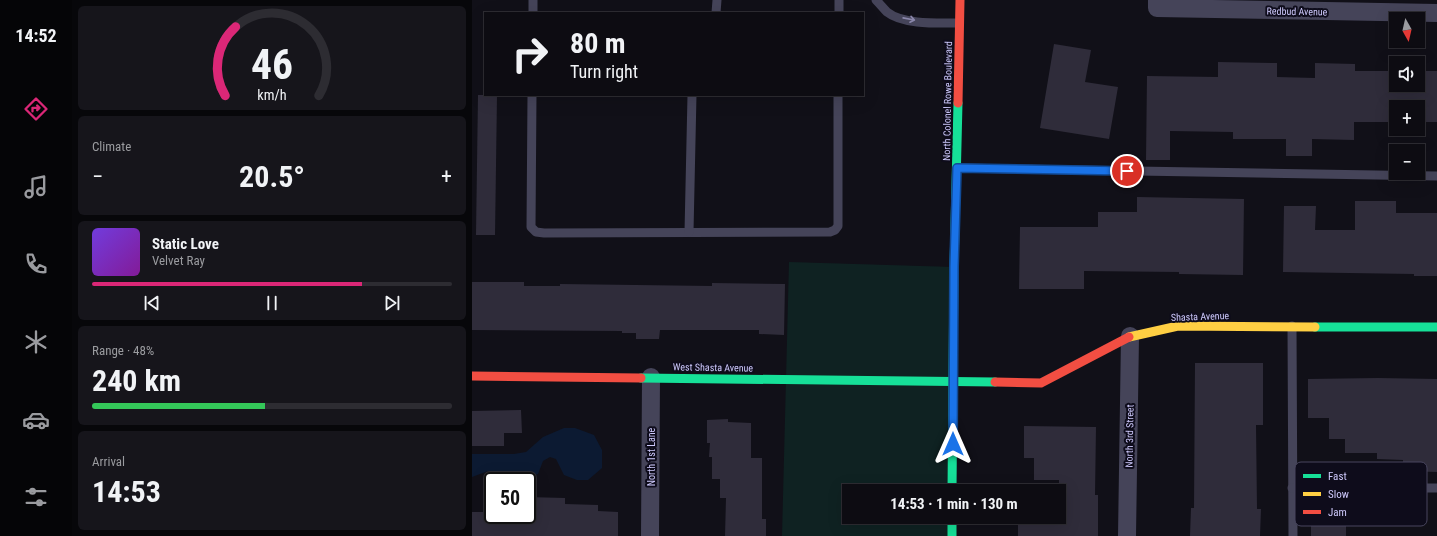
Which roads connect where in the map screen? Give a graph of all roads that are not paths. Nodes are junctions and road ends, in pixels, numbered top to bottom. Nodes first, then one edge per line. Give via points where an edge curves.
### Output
1 (533, 0) edge
2 (717, 0) edge
3 (840, 0) edge
4 (876, 0) edge
5 (960, 0) edge
6 (1157, 4) edge
7 (533, 12) edge
8 (716, 12) edge
9 (839, 12) edge
10 (1437, 13) edge
11 (959, 23) junction
12 (532, 96) edge
13 (692, 96) edge
14 (838, 96) edge
15 (957, 168) junction
16 (1437, 176) edge
17 (689, 232) junction
18 (1292, 326) junction
19 (1437, 327) edge
20 (1130, 336) junction
21 (472, 376) edge
22 (651, 377) junction
23 (953, 381) junction
24 (952, 484) edge
25 (1292, 488) joint
26 (952, 524) edge
27 (650, 536) edge
28 (952, 536) edge
29 (1127, 536) edge
30 (1293, 536) edge

1 - 7 lane
2 - 8 lane
3 - 9 lane
4 -> 11 lane via 888,12 902,18
5 - 11 street, North Colonel Rowe Boulevard
6 - 10 street, Redbud Avenue
11 - 15 street, North Colonel Rowe Boulevard
12 - 17 lane via 531,227 536,232
13 - 17 lane
14 - 17 lane via 838,226 835,230
15 - 16 lane
15 - 23 street, North Colonel Rowe Boulevard
18 - 19 street, Shasta Avenue
18 - 20 street, Shasta Avenue via 1178,326
18 - 25 lane
20 - 23 street, Shasta Avenue via 1041,383
20 - 29 street, North 3rd Street
21 - 22 street, West Shasta Avenue
22 - 23 street, West Shasta Avenue
22 - 27 street, North 1st Lane
23 - 24 street, North Colonel Rowe Boulevard
25 - 30 lane
26 - 28 street

